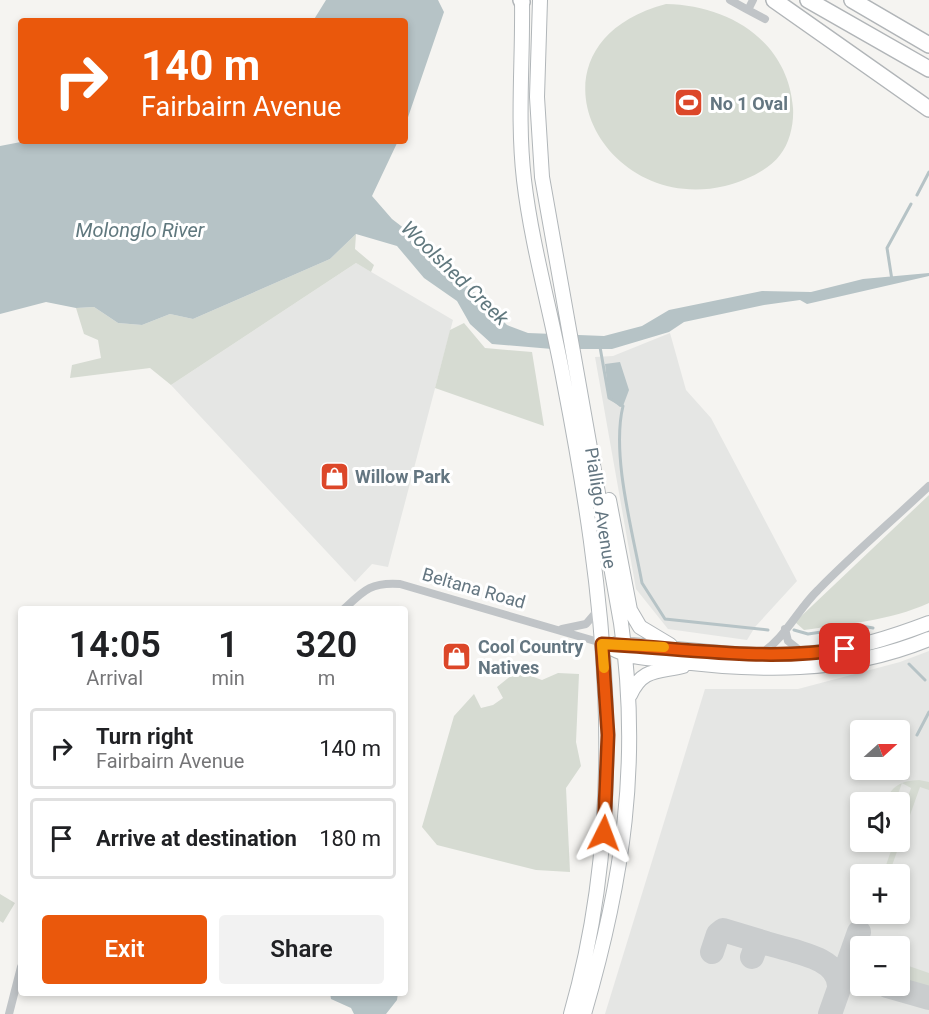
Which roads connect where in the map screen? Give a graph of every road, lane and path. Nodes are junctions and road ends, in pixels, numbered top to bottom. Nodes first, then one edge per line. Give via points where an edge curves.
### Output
1 (540, 0) edge
2 (730, 0) edge
3 (753, 0) edge
4 (774, 0) edge
5 (808, 0) edge
6 (852, 0) edge
7 (521, 1) edge
8 (748, 10) junction
9 (765, 19) dead end
10 (929, 45) edge
11 (929, 69) edge
12 (929, 109) edge
13 (588, 429) junction
14 (929, 486) edge
15 (347, 606) edge
16 (598, 610) junction
17 (929, 622) edge
18 (785, 629) junction
19 (559, 630) junction
20 (929, 639) edge
21 (602, 644) junction
22 (676, 648) junction
23 (625, 651) junction
24 (759, 654) junction
25 (803, 654) junction
26 (688, 664) junction
27 (629, 696) junction
28 (18, 979) edge
29 (9, 1014) edge
30 (571, 1014) edge
31 (584, 1014) edge

1 - 13 main road, Pialligo Avenue via 539,143 550,236
2 - 8 street
3 - 8 street
4 - 12 highway
5 - 11 highway
6 - 10 highway
7 - 16 main road, Pialligo Avenue via 524,179 577,449
8 - 9 street
13 - 22 main road via 609,498 630,610 640,627
13 - 23 main road, Pialligo Avenue
14 - 18 street via 817,590
15 - 19 street, Beltana Road via 380,582 400,584
16 - 19 street via 586,624
16 - 21 main road, Pialligo Avenue
17 - 25 main road via 870,643
18 - 24 street via 771,647
18 - 25 street via 792,647
19 - 21 street, Beltana Road
20 - 26 main road via 895,653 834,666
21 - 23 main road
21 - 30 main road, Pialligo Avenue via 608,735 603,854
22 - 23 main road
22 - 24 main road
23 - 26 main road
23 - 27 main road, Pialligo Avenue
24 - 25 main road
26 - 27 main road via 643,676
27 - 31 main road, Pialligo Avenue via 623,846 606,939
28 - 29 street

